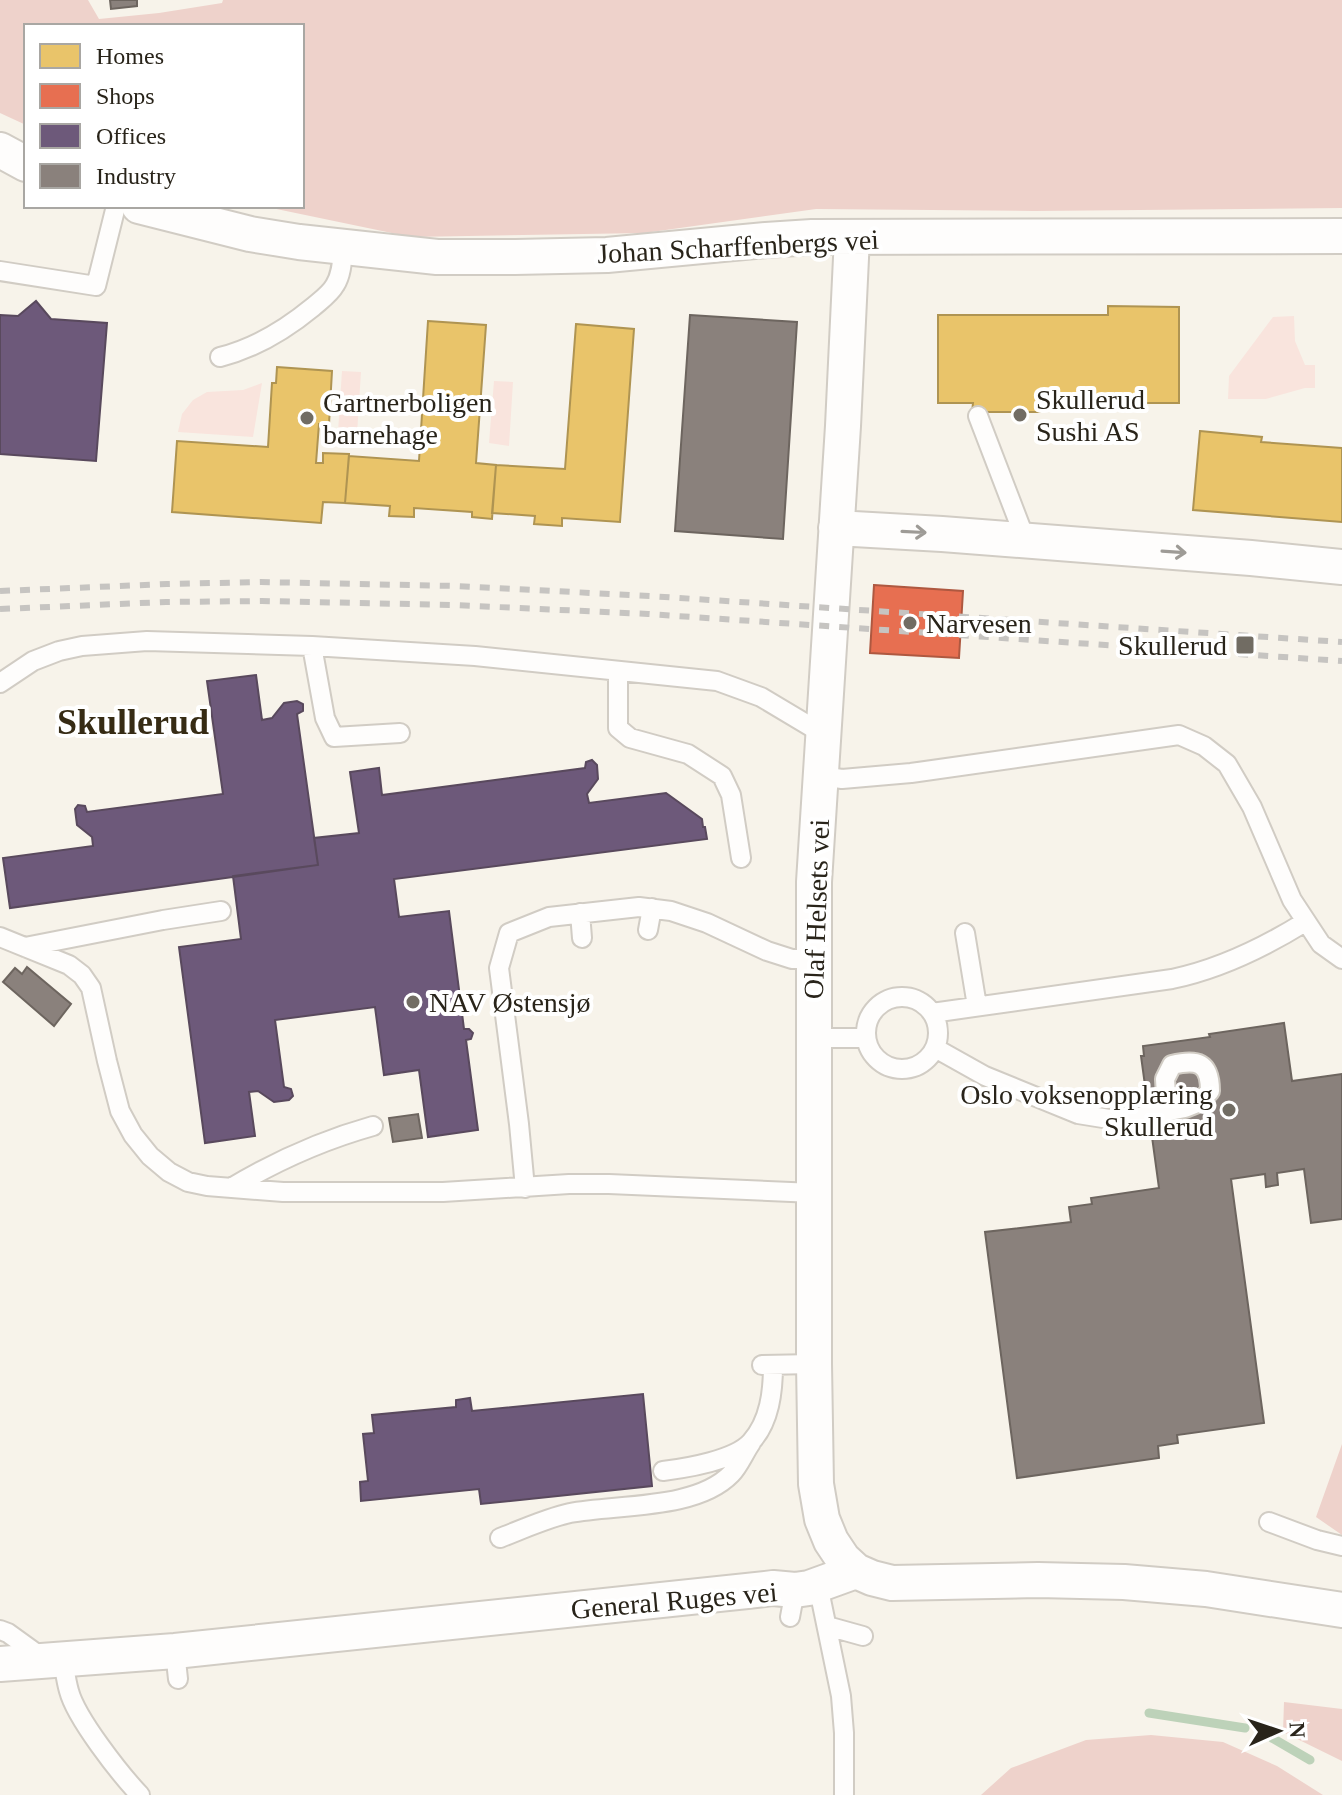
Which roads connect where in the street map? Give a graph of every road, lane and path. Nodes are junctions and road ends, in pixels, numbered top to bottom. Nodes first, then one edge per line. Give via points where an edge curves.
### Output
1 (0, 150) edge
2 (24, 163) edge
3 (116, 208) edge
4 (147, 208) edge
5 (1342, 236) edge
6 (852, 237) junction
7 (343, 248) junction
8 (0, 271) edge
9 (220, 357) dead end
10 (978, 416) dead end
11 (836, 528) junction
12 (1026, 541) junction
13 (1342, 567) edge
14 (312, 646) junction
15 (618, 671) junction
16 (0, 683) edge
17 (400, 733) dead end
18 (823, 734) junction
19 (821, 776) junction
20 (741, 858) dead end
21 (652, 908) junction
22 (221, 911) dead end
23 (580, 913) junction
24 (1305, 922) junction
25 (648, 930) dead end
26 (965, 933) dead end
27 (0, 937) edge
28 (582, 938) dead end
29 (25, 947) junction
30 (813, 959) junction
31 (1342, 959) edge
32 (977, 1006) junction
33 (932, 1013) junction
34 (813, 1038) junction
35 (866, 1038) junction
36 (935, 1048) junction
37 (1167, 1111) dead end
38 (373, 1126) dead end
39 (231, 1188) junction
40 (525, 1188) junction
41 (814, 1193) junction
42 (814, 1364) junction
43 (751, 1443) junction
44 (663, 1471) dead end
45 (1269, 1522) dead end
46 (500, 1538) dead end
47 (1342, 1546) edge
48 (856, 1571) junction
49 (801, 1598) junction
50 (1342, 1610) edge
51 (827, 1626) junction
52 (0, 1630) edge
53 (863, 1636) dead end
54 (55, 1661) junction
55 (0, 1664) edge
56 (140, 1795) edge
57 (844, 1795) edge

1 - 2 street
3 - 8 lane via 96,286
4 - 7 street, Johan Scharffenbergs vei via 250,234
5 - 6 street, Johan Scharffenbergs vei
6 - 7 street, Johan Scharffenbergs vei via 529,257 437,257
6 - 11 street, Olaf Helsets vei
7 - 9 lane via 341,270 327,296 272,336
10 - 12 lane
11 -> 12 street
11 - 18 street, Olaf Helsets vei
12 -> 13 street
14 - 15 lane
14 - 16 lane via 147,641 82,646 33,661
14 - 17 lane via 325,718 334,737
15 - 18 lane via 717,681 761,697
15 - 20 lane via 618,728 630,738 688,754 722,776 731,795
18 - 19 street, Olaf Helsets vei
19 - 24 lane via 911,773 1179,735 1227,764
19 - 30 street, Olaf Helsets vei
21 - 23 lane
21 - 25 lane
21 - 30 lane via 707,923 792,959
22 - 29 lane
23 - 28 lane
23 - 40 lane via 549,917 509,933 499,968
24 - 31 lane via 1321,944
24 - 32 lane via 1201,973
26 - 32 lane
27 - 29 lane
29 - 39 lane via 69,965 91,988 120,1111 150,1156 188,1182
30 - 34 street, Olaf Helsets vei
32 - 33 lane
33 - 35 lane via 913,998 889,999 871,1014
33 - 36 lane via 937,1024
34 - 35 lane
34 - 41 street, Olaf Helsets vei
35 - 36 lane via 882,1064 902,1070 922,1064
36 - 37 lane via 985,1076 1078,1114 1109,1119
38 - 39 lane via 316,1144
39 - 40 lane
40 - 41 lane via 609,1184
41 - 42 street, Olaf Helsets vei
42 - 43 lane via 768,1365 773,1385 768,1413
42 - 48 street, Olaf Helsets vei via 820,1511 831,1541
43 - 44 lane via 715,1460
43 - 46 lane via 732,1473 701,1493 568,1513
45 - 47 lane
48 - 49 street, General Ruges vei
48 - 50 street via 892,1583 1166,1584
49 - 51 lane
49 - 54 street, General Ruges vei via 773,1588 176,1665
51 - 53 lane
51 - 57 lane via 841,1696
52 - 54 lane
54 - 55 street, General Ruges vei
54 - 56 lane via 83,1718

